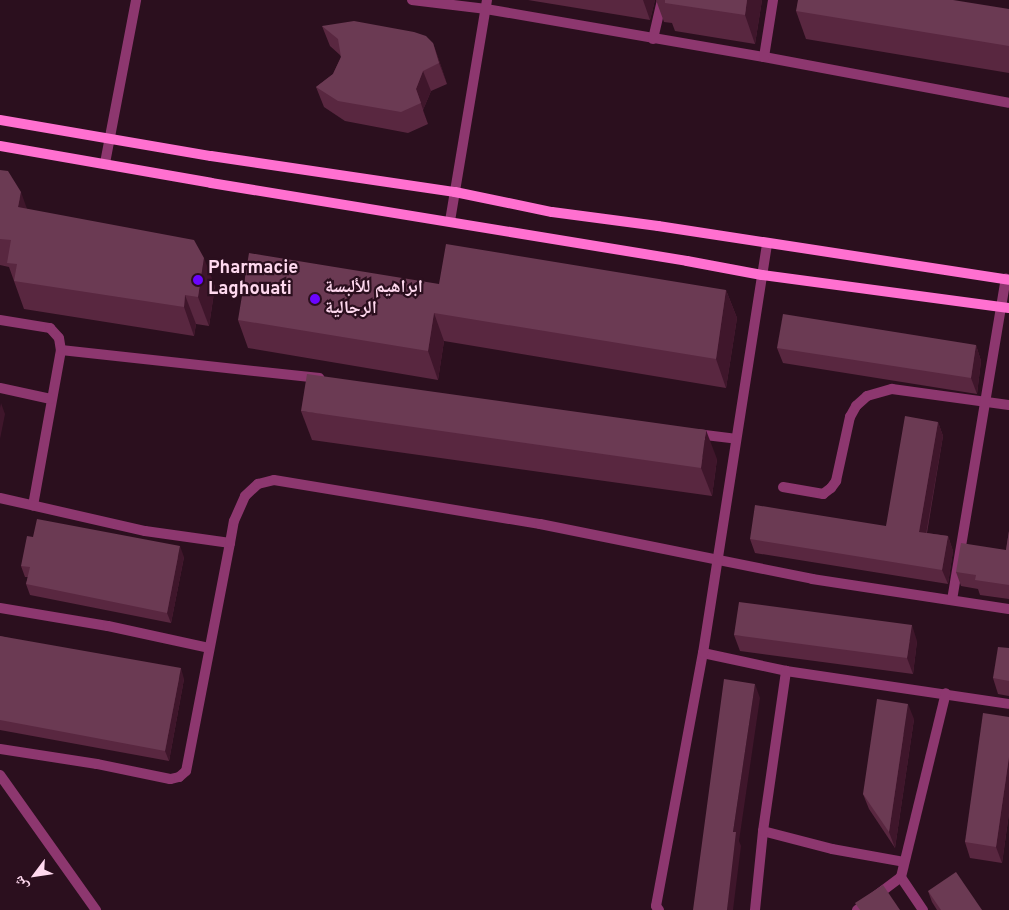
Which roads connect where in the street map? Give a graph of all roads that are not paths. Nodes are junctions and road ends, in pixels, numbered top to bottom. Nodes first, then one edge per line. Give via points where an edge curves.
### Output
1 (136, 0) edge
2 (412, 0) edge
3 (662, 0) edge
4 (773, 0) edge
5 (487, 4) edge
6 (653, 39) junction
7 (764, 57) junction
8 (1009, 103) edge
9 (0, 120) edge
10 (108, 139) junction
11 (0, 146) edge
12 (104, 163) junction
13 (455, 192) junction
14 (450, 221) junction
15 (767, 243) junction
16 (762, 275) junction
17 (1007, 280) edge
18 (1004, 308) edge
19 (0, 320) edge
20 (61, 350) junction
21 (327, 380) edge
22 (0, 388) edge
23 (51, 399) junction
24 (986, 400) junction
25 (1009, 404) edge
26 (687, 432) edge
27 (735, 440) junction
28 (783, 487) dead end
29 (0, 498) edge
30 (32, 505) junction
31 (230, 543) junction
32 (718, 560) junction
33 (952, 600) junction
34 (0, 608) edge
35 (1009, 610) edge
36 (209, 648) junction
37 (703, 652) junction
38 (786, 671) junction
39 (946, 693) junction
40 (1009, 704) edge
41 (0, 750) edge
42 (0, 775) edge
43 (763, 831) junction
44 (904, 862) junction
45 (901, 877) junction
46 (656, 909) edge
47 (96, 910) edge
48 (755, 910) edge
49 (857, 910) edge
50 (923, 910) edge

1 - 10 street
2 - 5 street
3 - 6 street
4 - 7 street
5 - 6 street
5 - 13 street
6 - 7 street
7 - 8 street
9 - 10 main road
10 - 12 street
10 - 13 main road
11 - 12 main road
12 - 14 main road
13 - 14 street
13 - 15 main road via 552,212
14 - 16 main road
15 - 16 street
15 - 17 main road
16 - 18 main road
16 - 27 street
17 - 18 street
18 - 24 street
19 - 20 street via 50,328 59,338
20 - 21 street
20 - 23 street
22 - 23 street
23 - 30 street
24 - 25 street
24 - 28 street via 892,389 867,396 850,417 836,481 831,488 823,494
24 - 33 street
26 - 27 street
27 - 32 street
29 - 30 street
30 - 31 street via 145,531
31 - 32 street via 234,522 246,496 258,484 274,480 540,524
31 - 36 street
32 - 33 street via 812,579
32 - 37 street
33 - 35 street
34 - 36 street via 108,626
36 - 41 street via 186,771 179,777 170,779 97,764
37 - 38 street
37 - 46 street
38 - 39 street
38 - 43 street
39 - 40 street
39 - 44 street
42 - 47 street
43 - 44 street via 832,849
43 - 48 street
44 - 45 street
45 - 49 street
45 - 50 street

